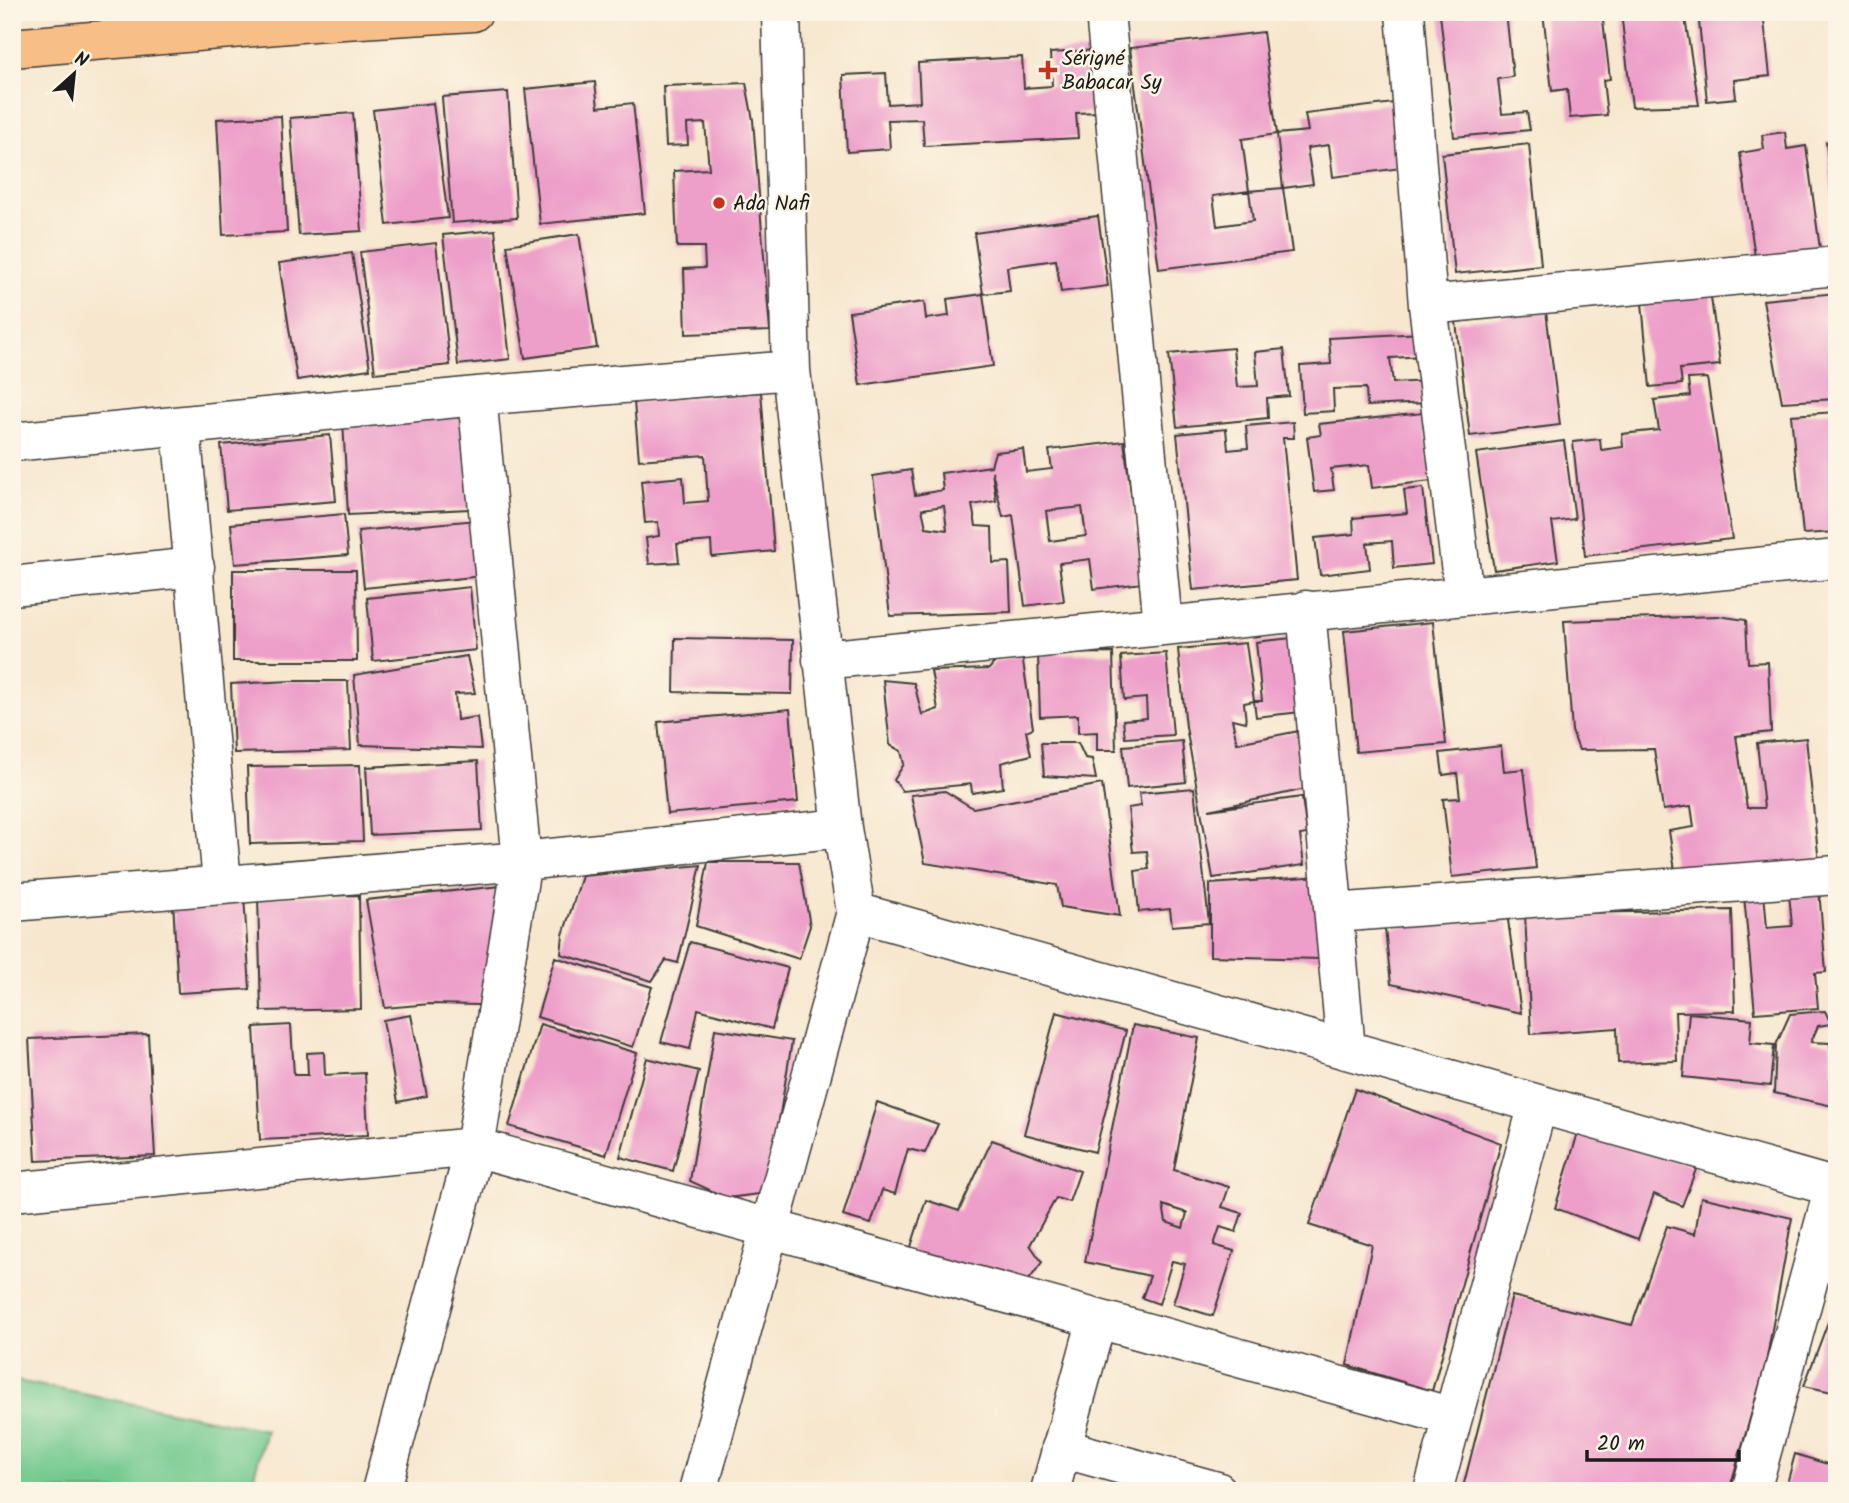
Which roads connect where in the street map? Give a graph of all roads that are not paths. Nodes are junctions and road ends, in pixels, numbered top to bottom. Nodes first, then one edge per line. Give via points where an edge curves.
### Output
1 (473, 12) edge
2 (781, 12) edge
3 (1105, 12) edge
4 (1405, 12) edge
5 (12, 48) edge
6 (1837, 266) edge
7 (1429, 305) junction
8 (791, 370) junction
9 (477, 396) junction
10 (181, 427) junction
11 (12, 442) edge
12 (1837, 559) edge
13 (195, 567) junction
14 (12, 586) edge
15 (1464, 596) junction
16 (1306, 610) junction
17 (1163, 625) junction
18 (822, 660) junction
19 (842, 828) junction
20 (522, 862) junction
21 (1837, 875) edge
22 (222, 883) junction
23 (12, 902) edge
24 (856, 912) junction
25 (1334, 913) junction
26 (1346, 1050) junction
27 (1538, 1104) junction
28 (475, 1147) junction
29 (1835, 1187) edge
30 (12, 1192) edge
31 (769, 1228) junction
32 (1097, 1319) junction
33 (1453, 1417) junction
34 (1061, 1448) junction
35 (381, 1491) edge
36 (698, 1491) edge
37 (1049, 1491) edge
38 (1217, 1491) edge
39 (1433, 1491) edge
40 (1751, 1491) edge

1 - 5 main road
2 - 8 street
3 - 17 street
4 - 7 street
6 - 7 street
7 - 15 street
8 - 9 street
8 - 18 street
9 - 10 street
9 - 20 street
10 - 11 street
10 - 13 street
12 - 15 street
13 - 14 street
13 - 22 street
15 - 16 street
16 - 17 street
16 - 25 street
17 - 18 street
18 - 19 street
19 - 20 street
19 - 24 street
20 - 22 street
20 - 28 street
21 - 25 street
22 - 23 street
24 - 26 street
24 - 31 street
25 - 26 street
26 - 27 street
27 - 29 street
27 - 33 street
28 - 30 street
28 - 31 street
28 - 35 street
29 - 40 street
31 - 32 street
31 - 36 street
32 - 33 street
32 - 34 street
33 - 39 street
34 - 37 street
34 - 38 street

